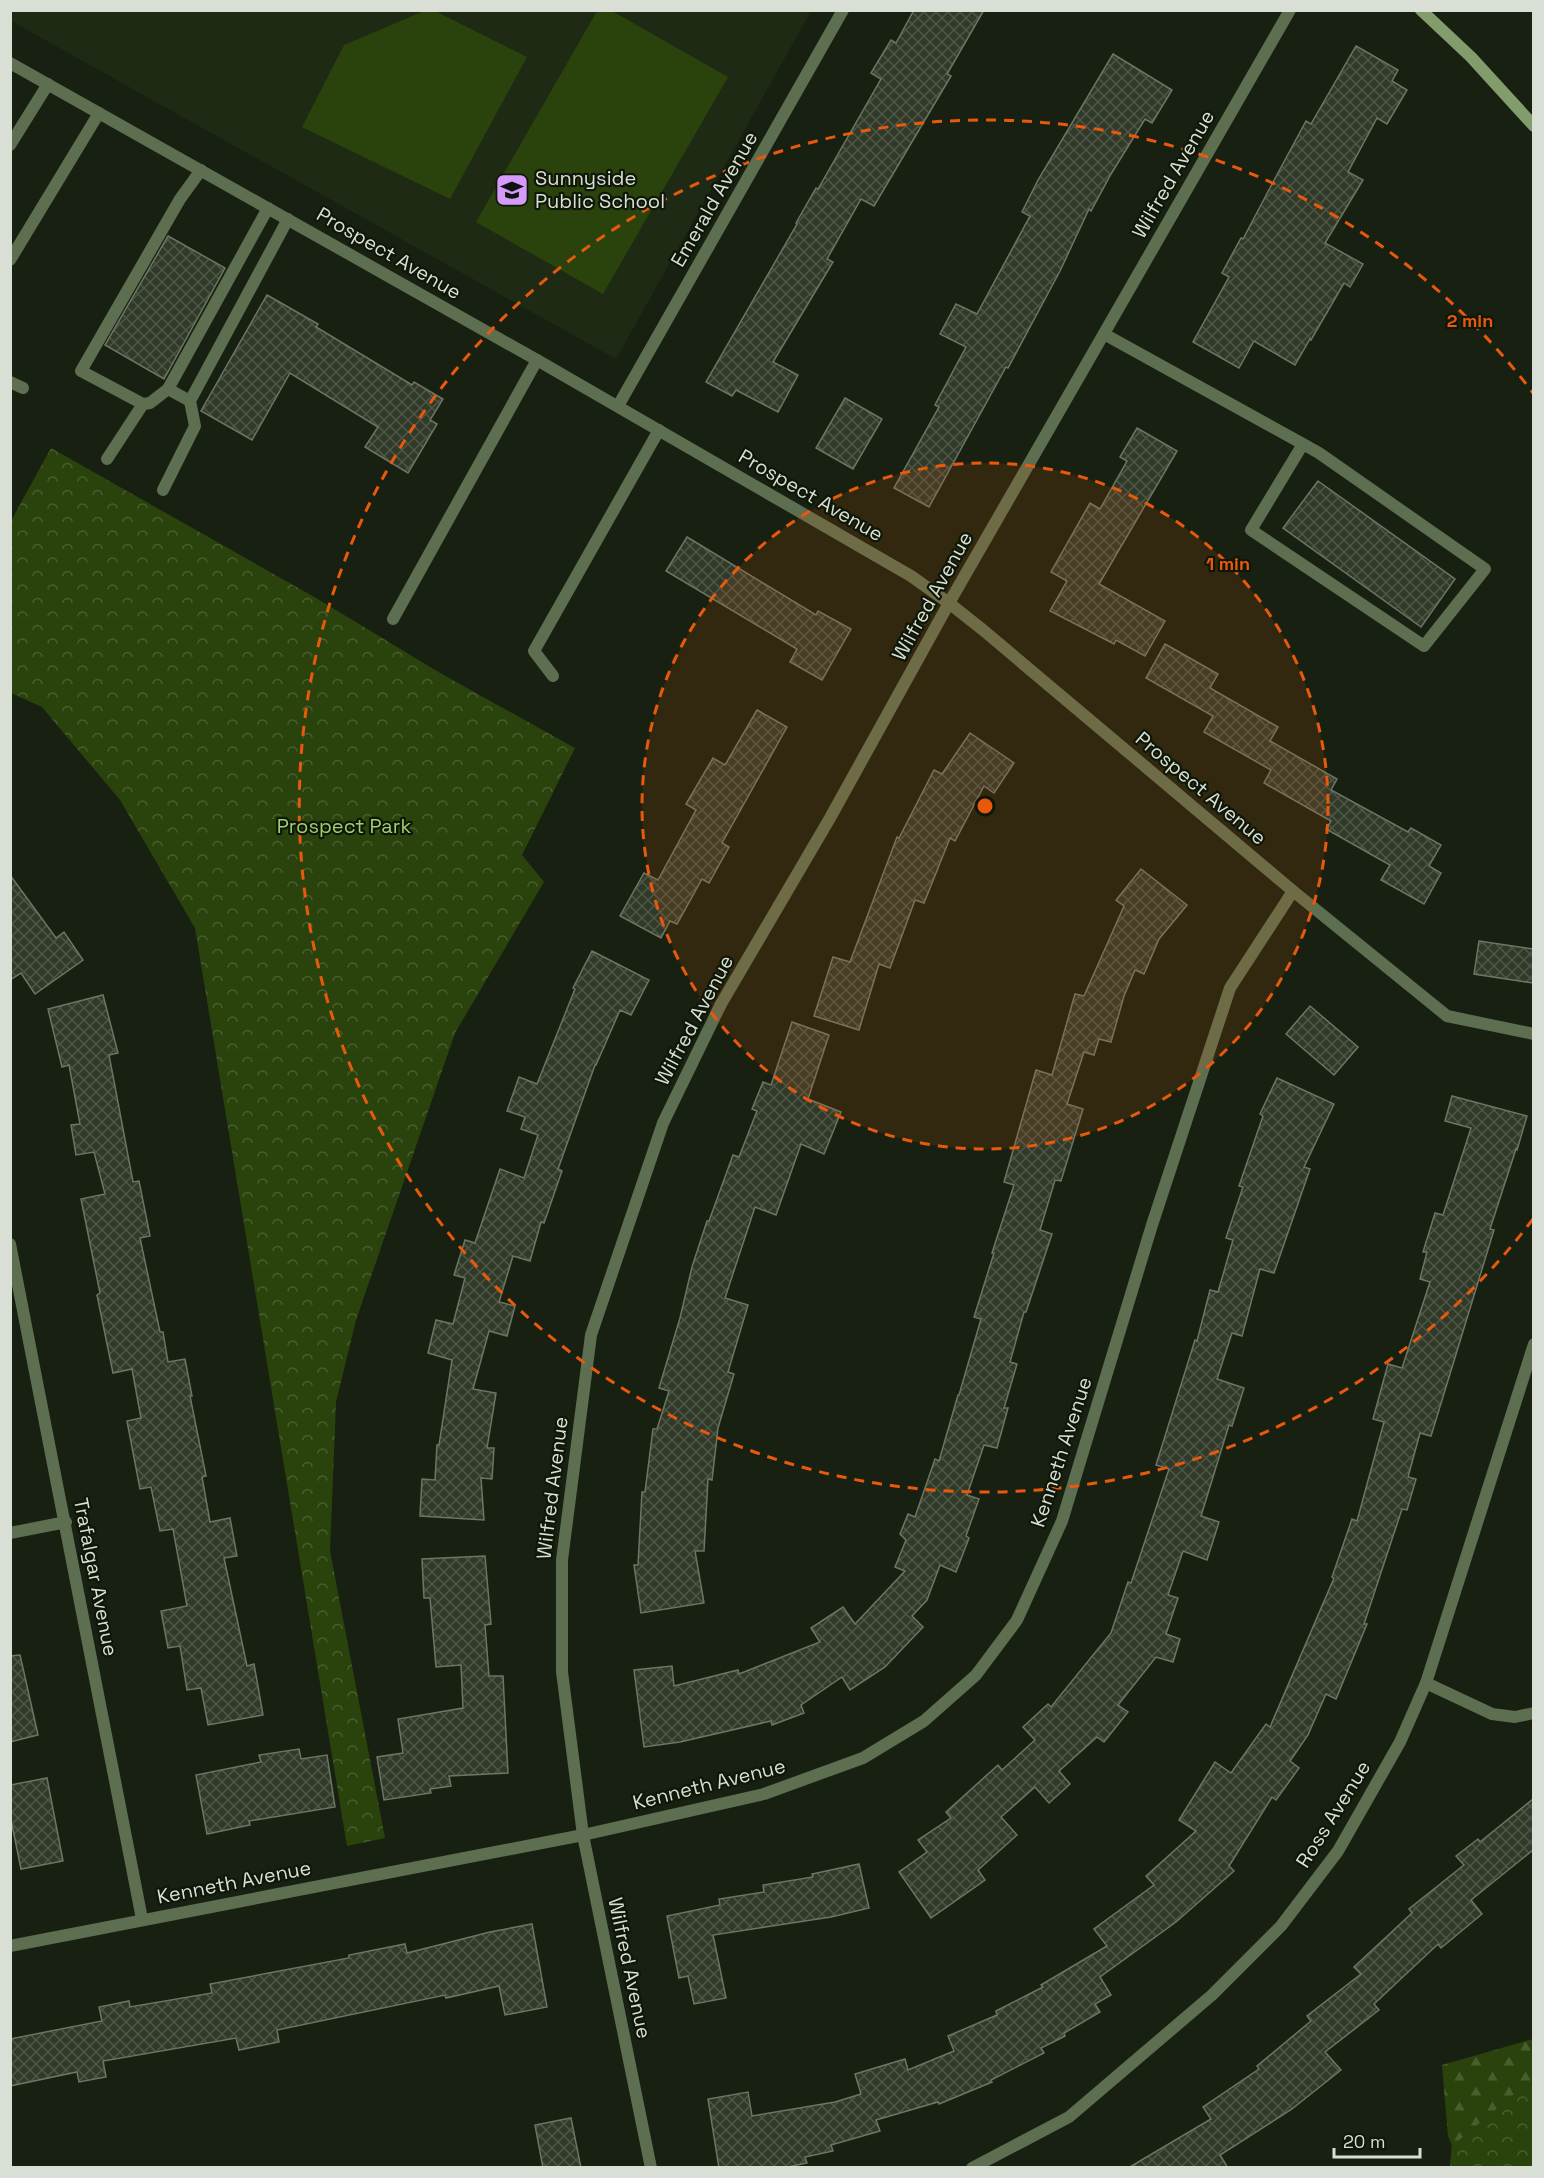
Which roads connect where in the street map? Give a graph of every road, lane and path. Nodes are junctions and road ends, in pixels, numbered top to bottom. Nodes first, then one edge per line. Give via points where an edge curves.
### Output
1 (843, 10) edge
2 (1290, 10) edge
3 (1421, 10) edge
4 (10, 63) edge
5 (48, 84) junction
6 (99, 112) junction
7 (1533, 126) edge
8 (10, 146) edge
9 (201, 170) junction
10 (268, 208) junction
11 (288, 219) junction
12 (10, 260) edge
13 (1104, 333) junction
14 (537, 360) junction
15 (10, 382) edge
16 (23, 388) dead end
17 (168, 389) junction
18 (190, 401) junction
19 (143, 404) junction
20 (618, 406) junction
21 (659, 430) junction
22 (1303, 444) junction
23 (107, 459) dead end
24 (163, 490) dead end
25 (949, 603) junction
26 (393, 619) dead end
27 (553, 676) dead end
28 (1293, 891) junction
29 (1533, 1034) edge
30 (10, 1244) edge
31 (1533, 1344) edge
32 (66, 1522) junction
33 (10, 1533) edge
34 (1426, 1683) junction
35 (1533, 1713) edge
36 (583, 1834) junction
37 (142, 1919) junction
38 (10, 1946) edge
39 (651, 2168) edge
40 (972, 2168) edge

1 - 20 street, Emerald Avenue
2 - 13 street, Wilfred Avenue
3 - 7 main road via 1471,57
4 - 5 street, Prospect Avenue
5 - 6 street, Prospect Avenue
5 - 8 street
6 - 9 street, Prospect Avenue
6 - 12 street
9 - 10 street, Prospect Avenue
9 - 19 street via 180,199 81,371
10 - 11 street, Prospect Avenue
10 - 17 street
11 - 14 street, Prospect Avenue
11 - 18 street
13 - 22 street
13 - 25 street, Wilfred Avenue
14 - 20 street, Prospect Avenue
14 - 26 street
15 - 16 street
17 - 18 street
17 - 19 street
18 - 24 street via 195,426
19 - 23 street
20 - 21 street, Prospect Avenue
21 - 25 street, Prospect Avenue via 911,576
21 - 27 street via 534,651
22 - 22 street via 1485,569 1424,646 1251,530
25 - 28 street, Prospect Avenue
25 - 36 street, Wilfred Avenue via 721,1004 668,1113 591,1335 562,1560 562,1672
28 - 29 street, Prospect Avenue via 1447,1017
28 - 36 street, Kenneth Avenue via 1230,988 1152,1225 1062,1521 1017,1620 976,1675 924,1721 864,1758 764,1794
30 - 32 street, Trafalgar Avenue
31 - 34 street, Ross Avenue
32 - 33 street
32 - 37 street, Trafalgar Avenue
34 - 35 street via 1492,1714 1515,1717
34 - 40 street, Ross Avenue via 1400,1742 1338,1851 1281,1926 1212,1995 1069,2117
36 - 37 street, Kenneth Avenue
36 - 39 street, Wilfred Avenue
37 - 38 street, Kenneth Avenue

